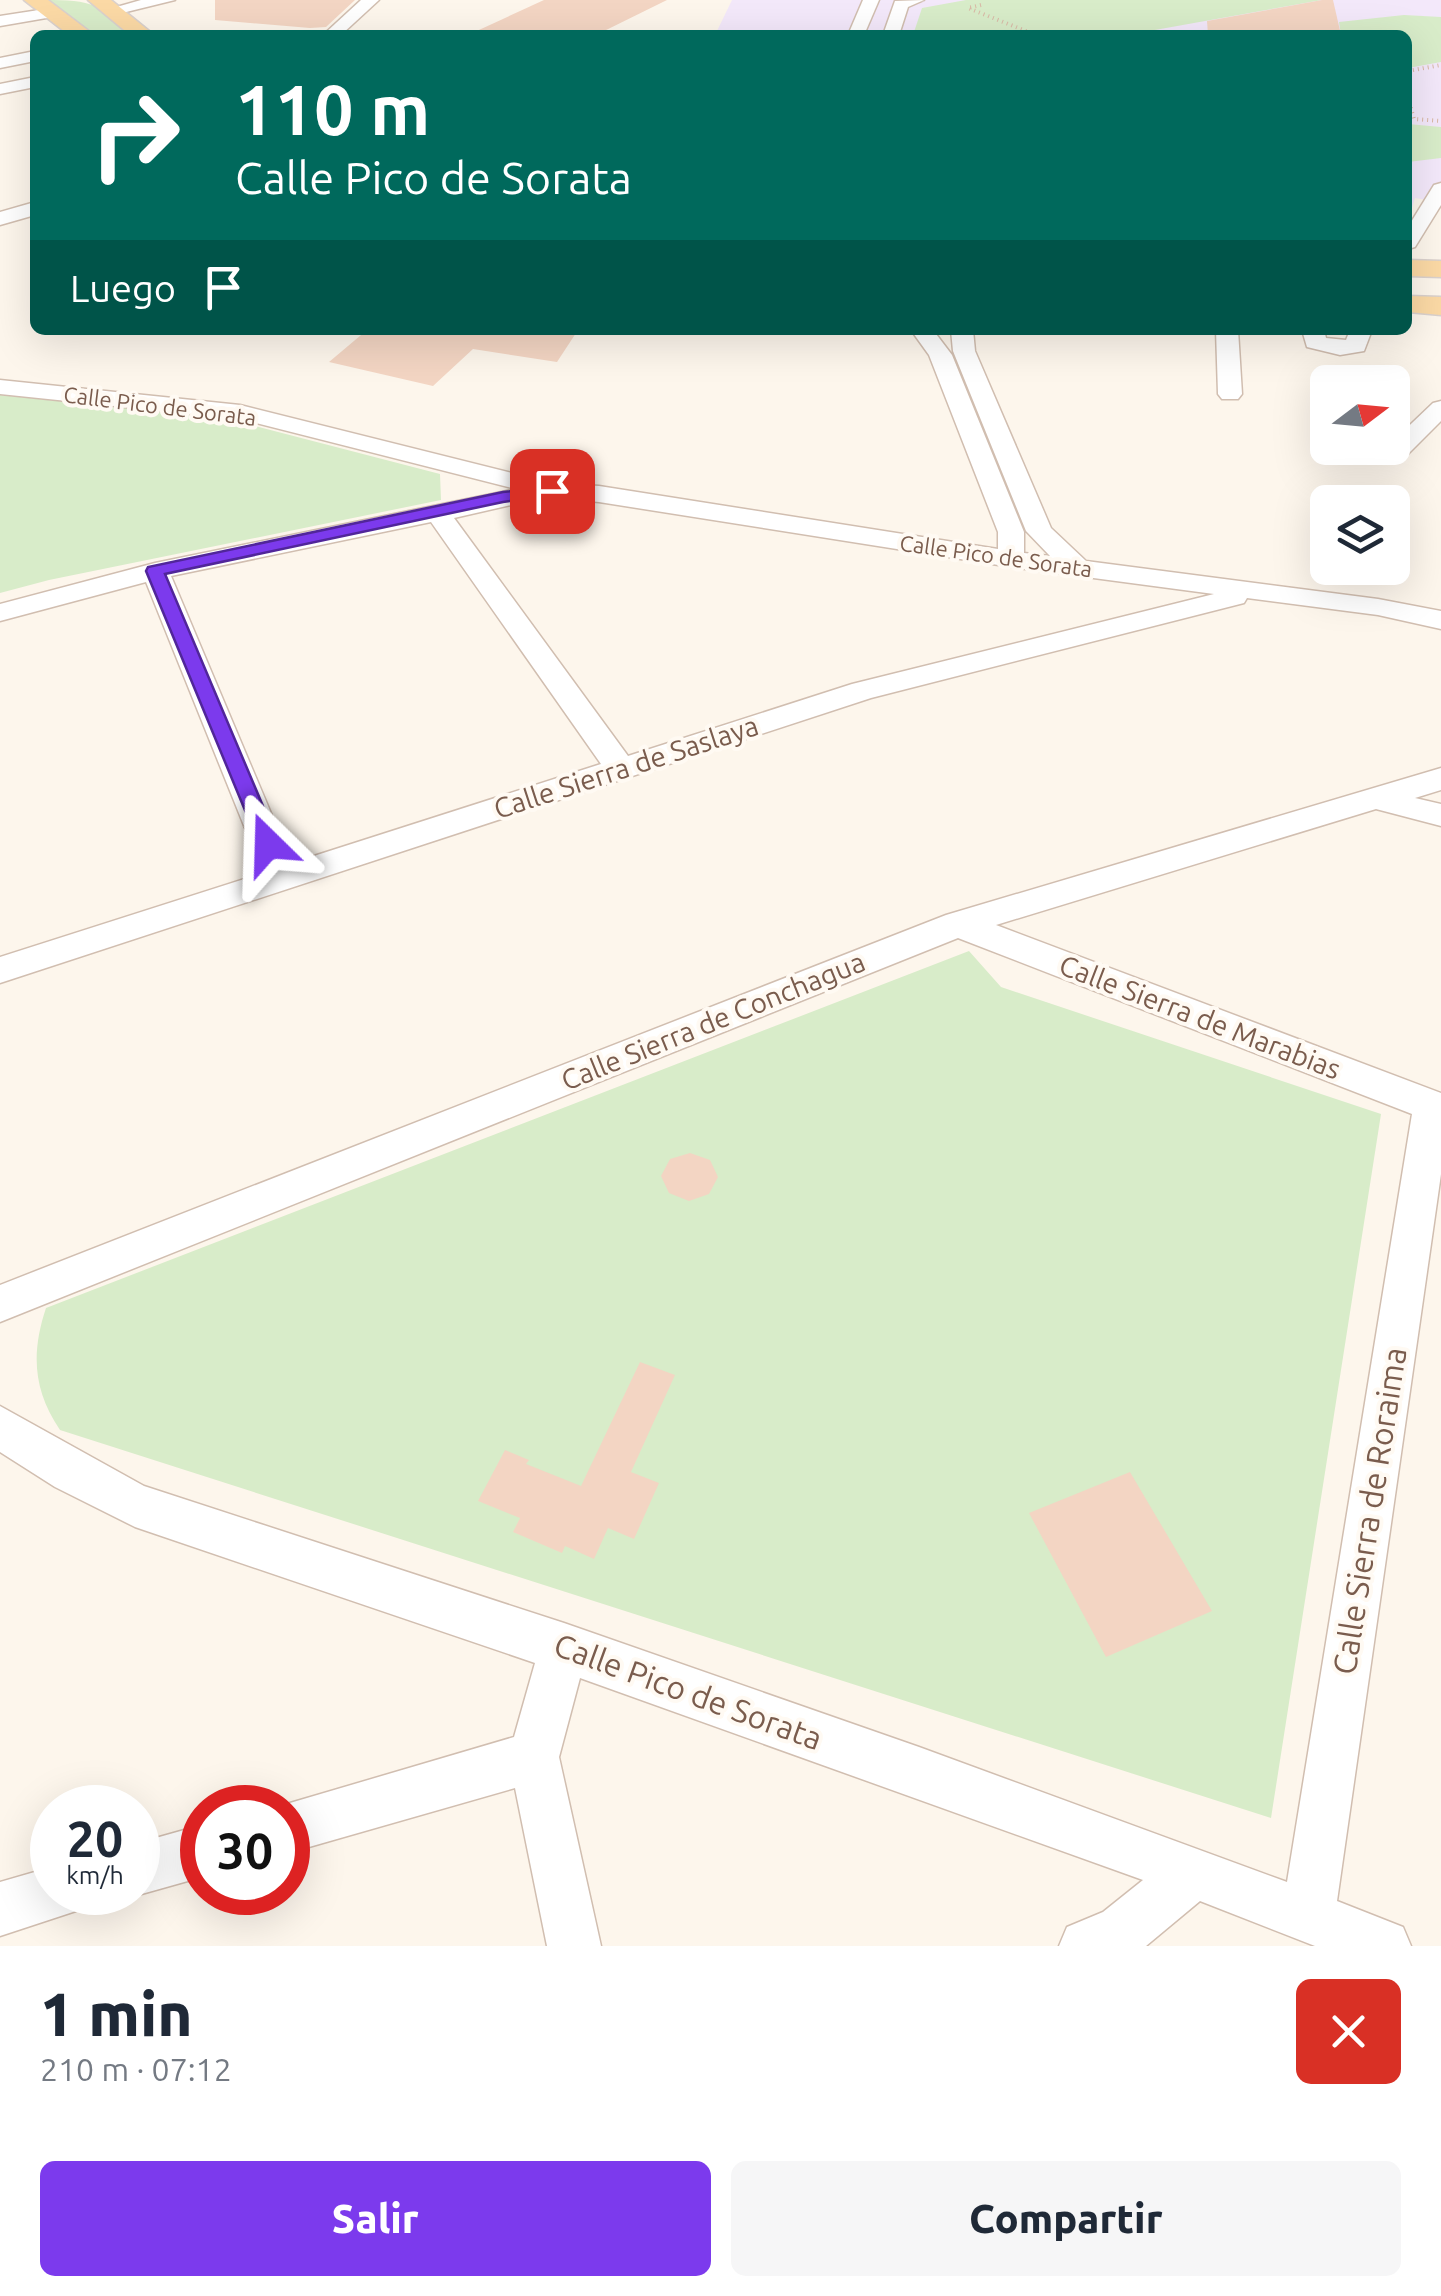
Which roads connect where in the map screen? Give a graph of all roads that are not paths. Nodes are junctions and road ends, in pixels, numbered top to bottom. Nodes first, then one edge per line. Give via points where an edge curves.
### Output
1 (167, 0) edge
2 (371, 0) edge
3 (871, 0) edge
4 (916, 0) edge
5 (106, 5) edge
6 (43, 6) edge
7 (0, 21) edge
8 (76, 30) edge
9 (137, 30) edge
10 (337, 30) edge
11 (858, 30) edge
12 (893, 30) edge
13 (30, 57) edge
14 (0, 63) edge
15 (30, 83) edge
16 (0, 89) edge
17 (1441, 189) edge
18 (30, 210) edge
19 (0, 219) edge
20 (1412, 239) edge
21 (1412, 246) edge
22 (1441, 250) edge
23 (1412, 268) edge
24 (1441, 269) edge
25 (1412, 304) edge
26 (1441, 306) edge
27 (926, 335) edge
28 (962, 335) edge
29 (1226, 335) edge
30 (1315, 335) edge
31 (1359, 335) edge
32 (0, 387) edge
33 (1230, 394) dead end
34 (1441, 408) edge
35 (1410, 438) edge
36 (552, 491) junction
37 (437, 513) junction
38 (1011, 560) junction
39 (1080, 569) junction
40 (155, 571) junction
41 (1113, 573) junction
42 (1259, 591) junction
43 (0, 612) edge
44 (1441, 620) edge
45 (1106, 627) junction
46 (620, 768) junction
47 (1441, 779) edge
48 (1381, 800) junction
49 (1441, 815) edge
50 (282, 878) junction
51 (958, 924) junction
52 (0, 970) edge
53 (1437, 1107) edge
54 (0, 1304) edge
55 (0, 1427) edge
56 (564, 1647) junction
57 (534, 1756) junction
58 (310, 1821) edge
59 (1194, 1872) junction
60 (30, 1900) edge
61 (0, 1909) edge
62 (1308, 1916) junction
63 (574, 1946) edge
64 (1086, 1946) edge
65 (1384, 1946) edge

1 - 5 street
2 - 10 street
3 - 11 street
4 - 12 street via 901,4
5 - 9 main road
6 - 7 street
6 - 8 main road
13 - 14 street
15 - 16 street
17 - 20 street
18 - 19 street
21 - 22 street
23 - 24 main road
25 - 26 main road
27 - 38 street via 940,355 1010,532
28 - 39 street via 1039,530
29 - 33 street
30 - 31 street via 1316,342 1340,348 1356,346
32 - 36 street, Calle Pico de Sorata via 240,412
34 - 35 street
36 - 37 street, Calle Pico de Sorata
36 - 38 street, Calle Pico de Sorata
37 - 40 street, Calle Pico de Sorata
37 - 46 street
38 - 39 street, Calle Pico de Sorata
39 - 41 street, Calle Pico de Sorata
40 - 43 street, Calle Pico de Sorata
40 - 50 street
41 - 42 street, Calle Pico de Sorata
41 - 45 street via 1129,603
42 - 44 street, Calle Pico de Sorata
42 - 45 street, Calle Sierra de Saslaya
45 - 46 street, Calle Sierra de Saslaya via 862,692
46 - 50 street, Calle Sierra de Saslaya
47 - 48 street, Calle Sierra de Conchagua
48 - 49 street
48 - 51 street, Calle Sierra de Conchagua
50 - 52 street, Calle Sierra de Saslaya
51 - 53 street, Calle Sierra de Marabias
51 - 54 street, Calle Sierra de Conchagua
53 - 62 street, Calle Sierra de Roraima
55 - 56 street, Calle Pico de Sorata via 135,1505
56 - 57 street
56 - 59 street, Calle Pico de Sorata
57 - 58 street
57 - 63 street
59 - 62 street, Calle Pico de Sorata
59 - 64 street via 1121,1932
60 - 61 street
62 - 65 street, Calle Pico de Sorata

